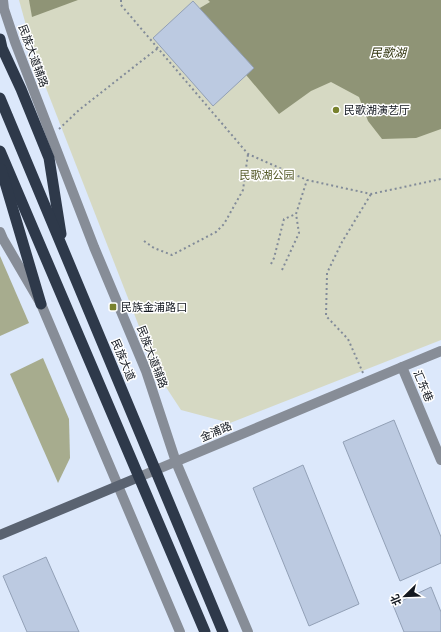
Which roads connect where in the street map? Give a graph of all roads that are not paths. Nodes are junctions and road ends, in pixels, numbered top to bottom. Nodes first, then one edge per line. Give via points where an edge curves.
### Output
1 (3, 0) edge
2 (1, 44) edge
3 (0, 98) edge
4 (0, 151) edge
5 (0, 165) edge
6 (0, 232) edge
7 (64, 252) junction
8 (41, 304) junction
9 (441, 351) edge
10 (402, 366) junction
11 (441, 460) edge
12 (176, 462) junction
13 (155, 470) junction
14 (139, 477) junction
15 (118, 486) junction
16 (0, 535) edge
17 (180, 632) edge
18 (204, 632) edge
19 (223, 632) edge
20 (248, 632) edge

1 - 12 street, 民族大道辅路 via 14,42 94,247 146,371
2 - 7 highway via 49,158
3 - 7 highway, 民族大道
4 - 14 highway
5 - 8 highway
6 - 8 street
7 - 13 highway, 民族大道
8 - 15 street
9 - 10 street, 金浦路
10 - 11 street, 汇东巷
10 - 12 street, 金浦路
12 - 13 street, 金浦路
12 - 20 street, 民族大道辅路
13 - 14 street, 金浦路
13 - 19 highway, 民族大道
14 - 15 main road, 金浦路
14 - 18 highway
15 - 16 main road, 金浦路
15 - 17 street

